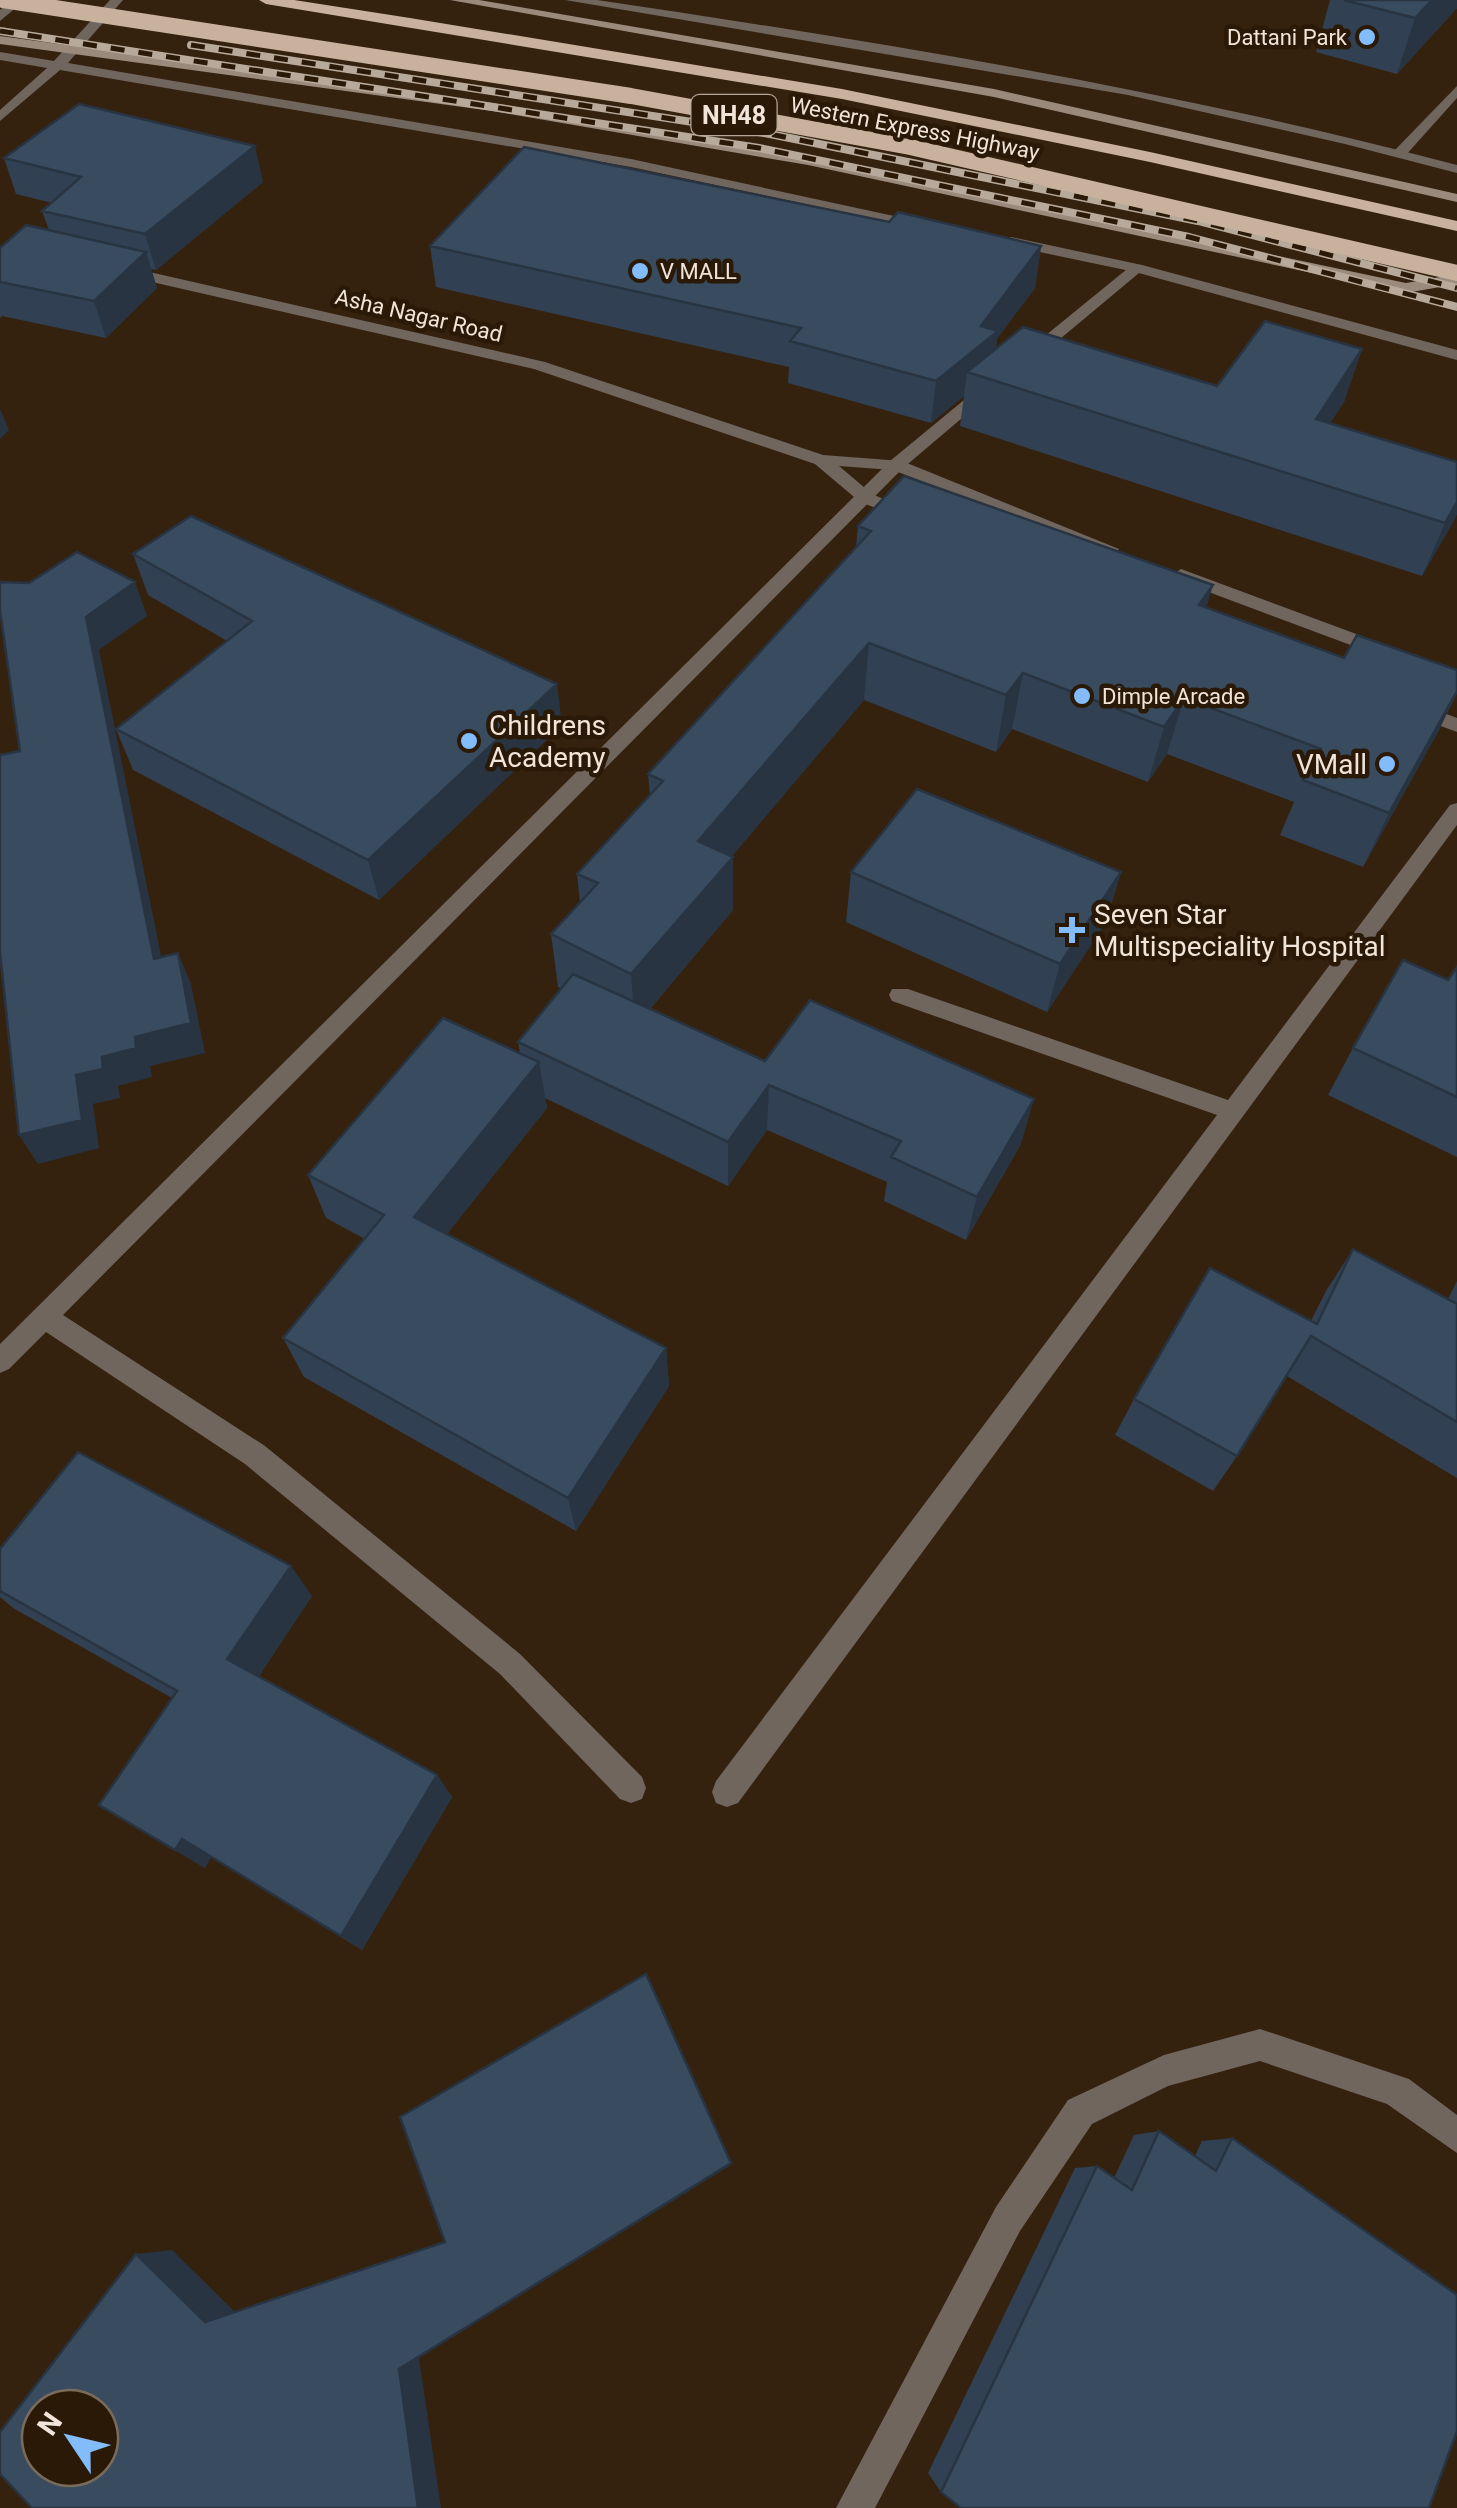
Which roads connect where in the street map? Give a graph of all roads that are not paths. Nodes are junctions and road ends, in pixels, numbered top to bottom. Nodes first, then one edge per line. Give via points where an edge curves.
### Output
1 (4, 0) edge
2 (19, 0) edge
3 (117, 0) edge
4 (266, 0) edge
5 (485, 0) edge
6 (570, 0) edge
7 (461, 1) edge
8 (0, 16) edge
9 (0, 40) edge
10 (74, 50) junction
11 (0, 56) edge
12 (58, 65) junction
13 (1457, 90) edge
14 (0, 117) edge
15 (1400, 152) junction
16 (1457, 169) edge
17 (1457, 198) edge
18 (1457, 226) edge
19 (942, 228) edge
20 (1001, 240) edge
21 (110, 268) edge
22 (1137, 268) junction
23 (1457, 276) edge
24 (1457, 355) edge
25 (821, 460) junction
26 (896, 465) junction
27 (866, 498) junction
28 (939, 526) edge
29 (1131, 557) edge
30 (1166, 570) edge
31 (1406, 660) edge
32 (1396, 702) edge
33 (1457, 725) edge
34 (1457, 810) edge
35 (900, 995) dead end
36 (1233, 1111) junction
37 (46, 1318) junction
38 (0, 1361) edge
39 (631, 1788) dead end
40 (726, 1792) dead end
41 (1457, 2136) edge
42 (856, 2508) edge

1 - 23 highway, Western Express Highway / NH48, bridge via 631,96 910,147
2 - 8 street
3 - 10 street
4 - 18 highway, Western Express Highway / NH48 via 842,94
5 - 7 street
6 - 15 street via 1081,82
7 - 17 main road via 994,94
9 - 10 main road
10 - 12 street
10 - 23 main road via 492,107 808,161 1406,288
11 - 12 street
12 - 14 street
12 - 19 street via 631,162
13 - 15 street
15 - 16 street
20 - 22 street
21 - 25 street, Asha Nagar Road via 539,365
22 - 24 street
22 - 26 street
25 - 26 street, Asha Nagar Road
25 - 27 street, Asha Nagar Road
26 - 27 street
26 - 29 street, Asha Nagar Road
27 - 28 street, Asha Nagar Road
27 - 37 street
30 - 31 street
32 - 33 street
34 - 36 street
35 - 36 street
36 - 40 street
37 - 38 street
37 - 39 street via 254,1455 510,1664
41 - 42 street via 1397,2091 1260,2045 1164,2071 1080,2112 1008,2219

